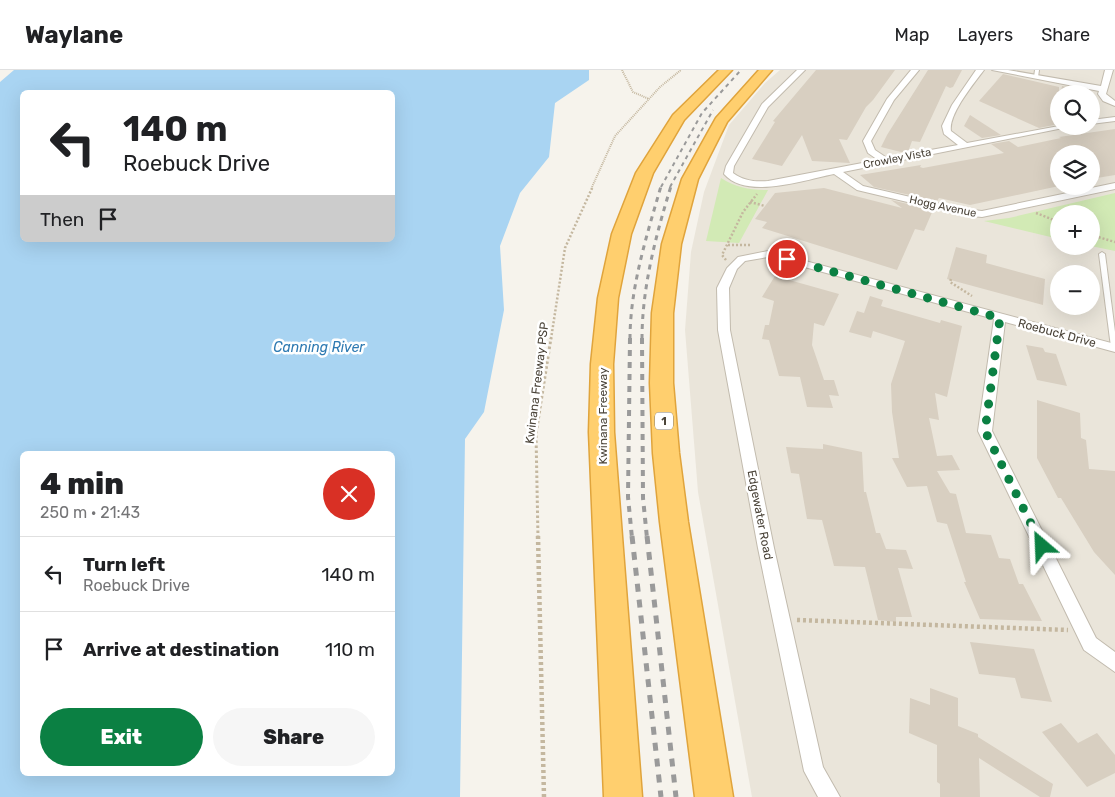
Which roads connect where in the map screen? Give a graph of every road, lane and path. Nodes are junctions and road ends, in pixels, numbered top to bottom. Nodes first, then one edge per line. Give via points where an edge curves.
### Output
1 (622, 70) edge
2 (682, 70) edge
3 (726, 70) edge
4 (766, 70) edge
5 (801, 70) edge
6 (915, 70) edge
7 (980, 70) edge
8 (996, 70) edge
9 (1109, 70) edge
10 (1037, 74) edge
11 (1103, 89) junction
12 (649, 99) junction
13 (1115, 104) edge
14 (1115, 119) edge
15 (1100, 121) edge
16 (1050, 129) edge
17 (964, 145) junction
18 (884, 160) junction
19 (835, 170) junction
20 (1115, 186) edge
21 (762, 189) dead end
22 (750, 202) junction
23 (765, 206) dead end
24 (1040, 208) dead end
25 (1050, 218) edge
26 (1100, 238) edge
27 (1115, 242) edge
28 (1102, 254) dead end
29 (732, 268) junction
30 (950, 279) dead end
31 (974, 310) junction
32 (1000, 318) junction
33 (1114, 348) edge
34 (808, 621) dead end
35 (1054, 630) dead end
36 (1115, 663) edge
37 (544, 797) edge
38 (623, 797) edge
39 (714, 797) edge
40 (830, 797) edge

1 - 12 path via 633,92
2 - 12 path, Kwinana Freeway PSP
3 - 38 highway, Kwinana Freeway via 680,115 660,142 642,176 618,242 606,311 602,393 603,493
4 - 39 highway, 1 via 728,111 694,170 678,216 671,249 663,325 662,401 670,495
5 - 19 street, Crowley Vista via 765,106 728,174 738,181 755,185
6 - 18 street via 891,99 867,141 872,151
7 - 17 street via 946,126 947,132
8 - 10 street
9 - 11 street
10 - 11 street
11 - 13 street via 1103,96
12 - 37 path, Kwinana Freeway PSP via 615,136 565,248 536,434
14 - 15 street
16 - 17 street, Crowley Vista
17 - 18 street, Crowley Vista
18 - 19 street, Crowley Vista
19 - 20 street, Hogg Avenue via 860,188 982,214
21 - 22 path
22 - 23 path
22 - 29 path via 722,255
24 - 25 path via 1032,210
26 - 27 path
28 - 33 lane
29 - 31 street, Roebuck Drive via 742,259 768,254
29 - 40 street, Edgewater Road via 723,288 724,330 814,771
30 - 31 path via 975,298
31 - 32 street, Roebuck Drive
32 - 33 street, Roebuck Drive
32 - 36 street via 985,431 1090,644
34 - 35 path

